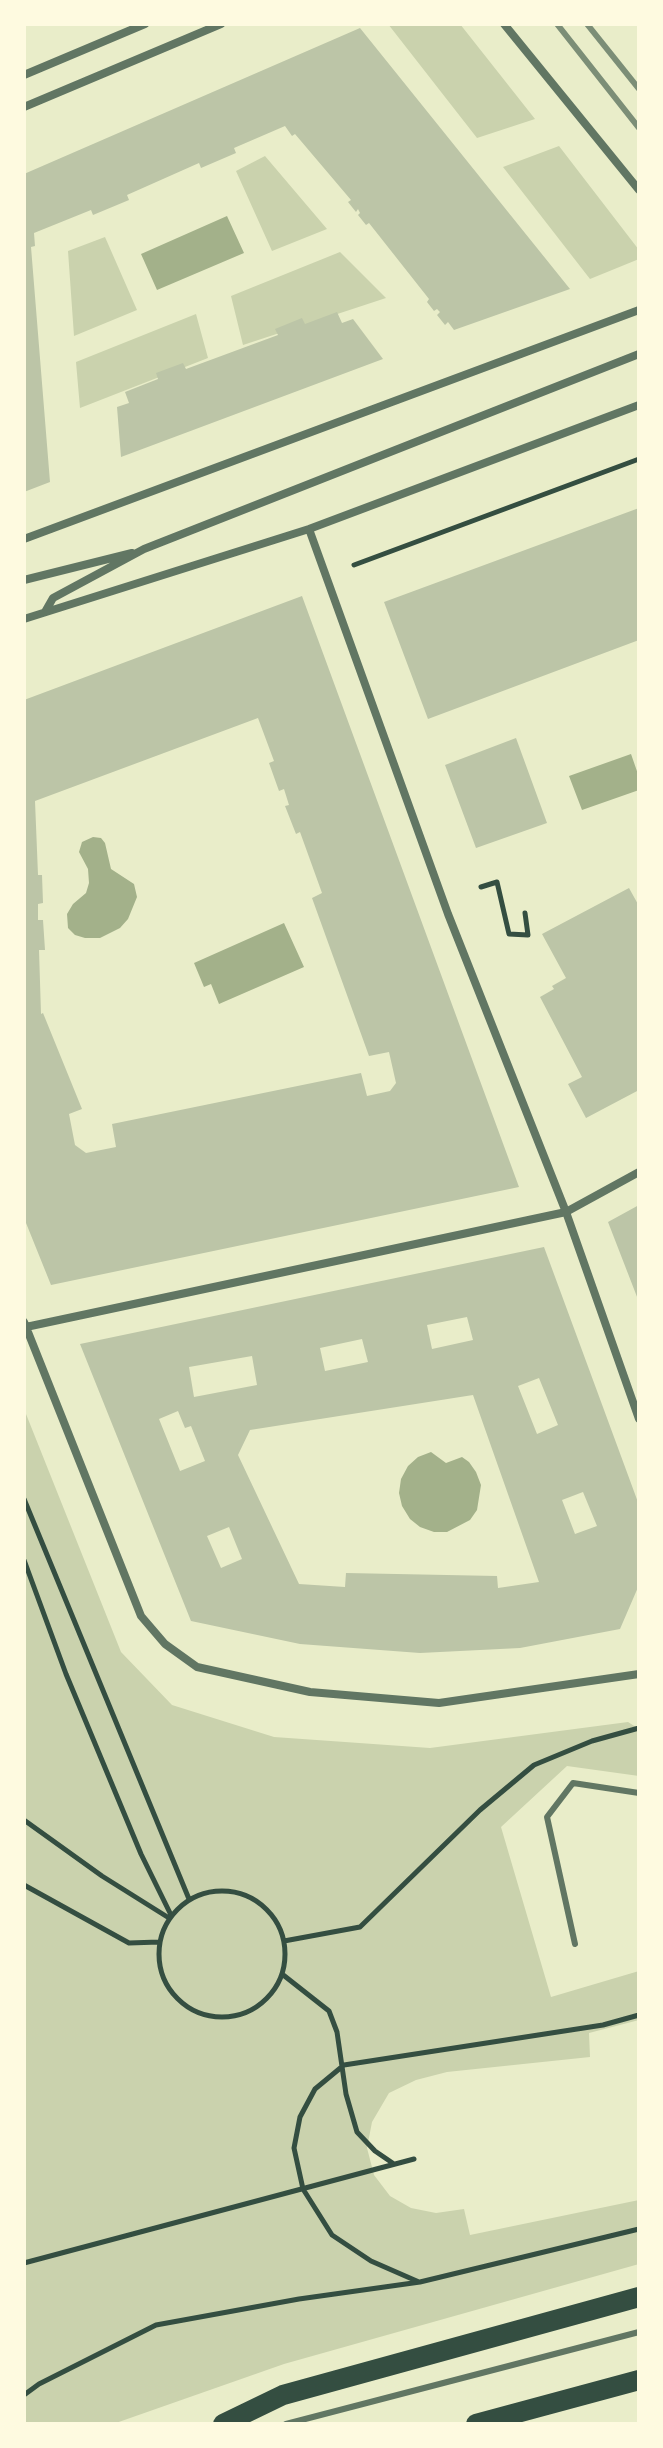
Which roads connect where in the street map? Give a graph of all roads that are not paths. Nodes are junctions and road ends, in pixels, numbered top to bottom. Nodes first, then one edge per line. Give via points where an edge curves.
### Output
1 (145, 24) edge
2 (221, 24) edge
3 (504, 24) edge
4 (24, 75) edge
5 (24, 107) edge
6 (639, 190) edge
7 (639, 310) edge
8 (639, 354) edge
9 (639, 405) edge
10 (309, 529) junction
11 (24, 539) edge
12 (144, 549) junction
13 (24, 580) edge
14 (45, 612) junction
15 (24, 619) edge
16 (639, 1172) edge
17 (566, 1212) junction
18 (25, 1324) edge
19 (639, 1419) edge
20 (639, 1674) edge
21 (639, 1793) edge
22 (575, 1944) dead end
23 (639, 2297) edge
24 (639, 2332) edge
25 (639, 2380) edge
26 (223, 2424) edge
27 (286, 2424) edge
28 (476, 2424) edge

1 - 4 street
2 - 5 street
3 - 6 street
7 - 11 street
8 - 12 street
9 - 10 street
10 - 14 street
10 - 17 street via 448,914
12 - 13 street
12 - 14 street via 53,598
14 - 15 street
16 - 17 street
17 - 18 street
17 - 19 street
18 - 20 street via 141,1616 165,1644 197,1667 310,1692 439,1703
21 - 22 lane via 573,1783 547,1817
23 - 26 main road via 283,2395
24 - 27 lane
25 - 28 main road

